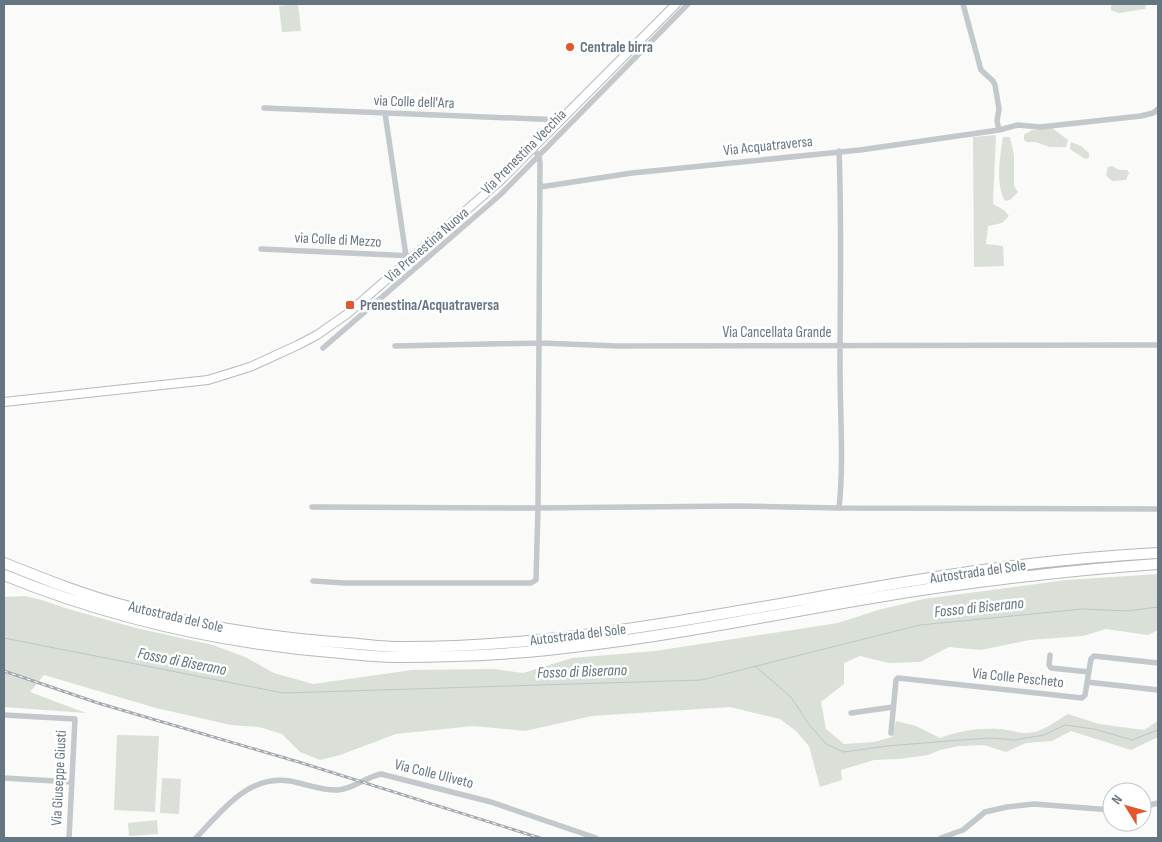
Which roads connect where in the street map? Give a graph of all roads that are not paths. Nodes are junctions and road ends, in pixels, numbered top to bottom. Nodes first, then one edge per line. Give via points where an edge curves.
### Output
1 (676, 4) edge
2 (688, 4) edge
3 (963, 4) edge
4 (264, 108) dead end
5 (1158, 109) edge
6 (386, 113) junction
7 (562, 120) junction
8 (999, 130) junction
9 (533, 150) junction
10 (839, 152) junction
11 (540, 156) junction
12 (540, 187) junction
13 (261, 249) dead end
14 (410, 256) junction
15 (540, 344) junction
16 (840, 345) junction
17 (1158, 345) edge
18 (395, 346) dead end
19 (323, 348) dead end
20 (4, 402) edge
21 (312, 507) dead end
22 (538, 508) junction
23 (839, 508) junction
24 (1158, 509) edge
25 (1158, 553) edge
26 (4, 563) edge
27 (1158, 564) edge
28 (4, 575) edge
29 (313, 581) dead end
30 (1050, 655) dead end
31 (1158, 663) edge
32 (1089, 672) junction
33 (1087, 682) junction
34 (1158, 690) edge
35 (893, 707) junction
36 (850, 714) dead end
37 (4, 715) edge
38 (890, 733) dead end
39 (4, 778) edge
40 (72, 782) junction
41 (1102, 810) edge
42 (69, 838) edge
43 (196, 838) edge
44 (596, 838) edge
45 (941, 838) edge

1 - 7 main road, Via Prenestina Nuova
2 - 11 street, Via Prenestina Vecchia
3 - 8 street via 981,70 995,85
4 - 6 street, via Colle dell'Ara
5 - 8 street, Via Acquatraversa via 1153,114 1141,116 1040,127 1018,125
6 - 7 street, via Colle dell'Ara
6 - 14 street
7 - 9 main road, Via Prenestina Nuova
8 - 10 street, Via Acquatraversa
9 - 11 street
9 - 14 main road, Via Prenestina Nuova
10 - 12 street, Via Acquatraversa via 632,173
10 - 16 street
11 - 12 street
11 - 19 street, Via Prenestina Vecchia via 484,210
12 - 15 street
13 - 14 street, via Colle di Mezzo
14 - 20 main road, Via Prenestina Nuova via 347,314 317,335 230,374 197,382
15 - 16 street, Via Cancellata Grande
15 - 18 street, Via Cancellata Grande
15 - 22 street
16 - 17 street, Via Cancellata Grande
16 - 23 street
21 - 22 street
22 - 23 street
22 - 29 street via 536,579 533,582
23 - 24 street
25 - 26 highway, Autostrada del Sole via 1094,557 938,576 582,636 483,645 397,647 303,640 208,626 126,606
27 - 28 highway, Autostrada del Sole via 1095,568 940,587 581,646 482,656 396,657 305,650 208,635 122,616
30 - 32 street via 1051,668
31 - 32 street, Via Colle Pescheto via 1095,656 1091,659
32 - 33 street, Via Colle Pescheto
33 - 34 street
33 - 35 street, Via Colle Pescheto via 1082,698 899,678 896,679
35 - 36 street
35 - 38 street, Via Colle Pescheto
37 - 40 street, Via Giuseppe Giusti via 75,718
39 - 40 street
40 - 42 street, Via Giuseppe Giusti
41 - 45 street via 1034,804 1007,807 985,812 963,830
43 - 44 street, Via Colle Uliveto via 238,796 261,783 280,780 339,790 381,774 492,802

